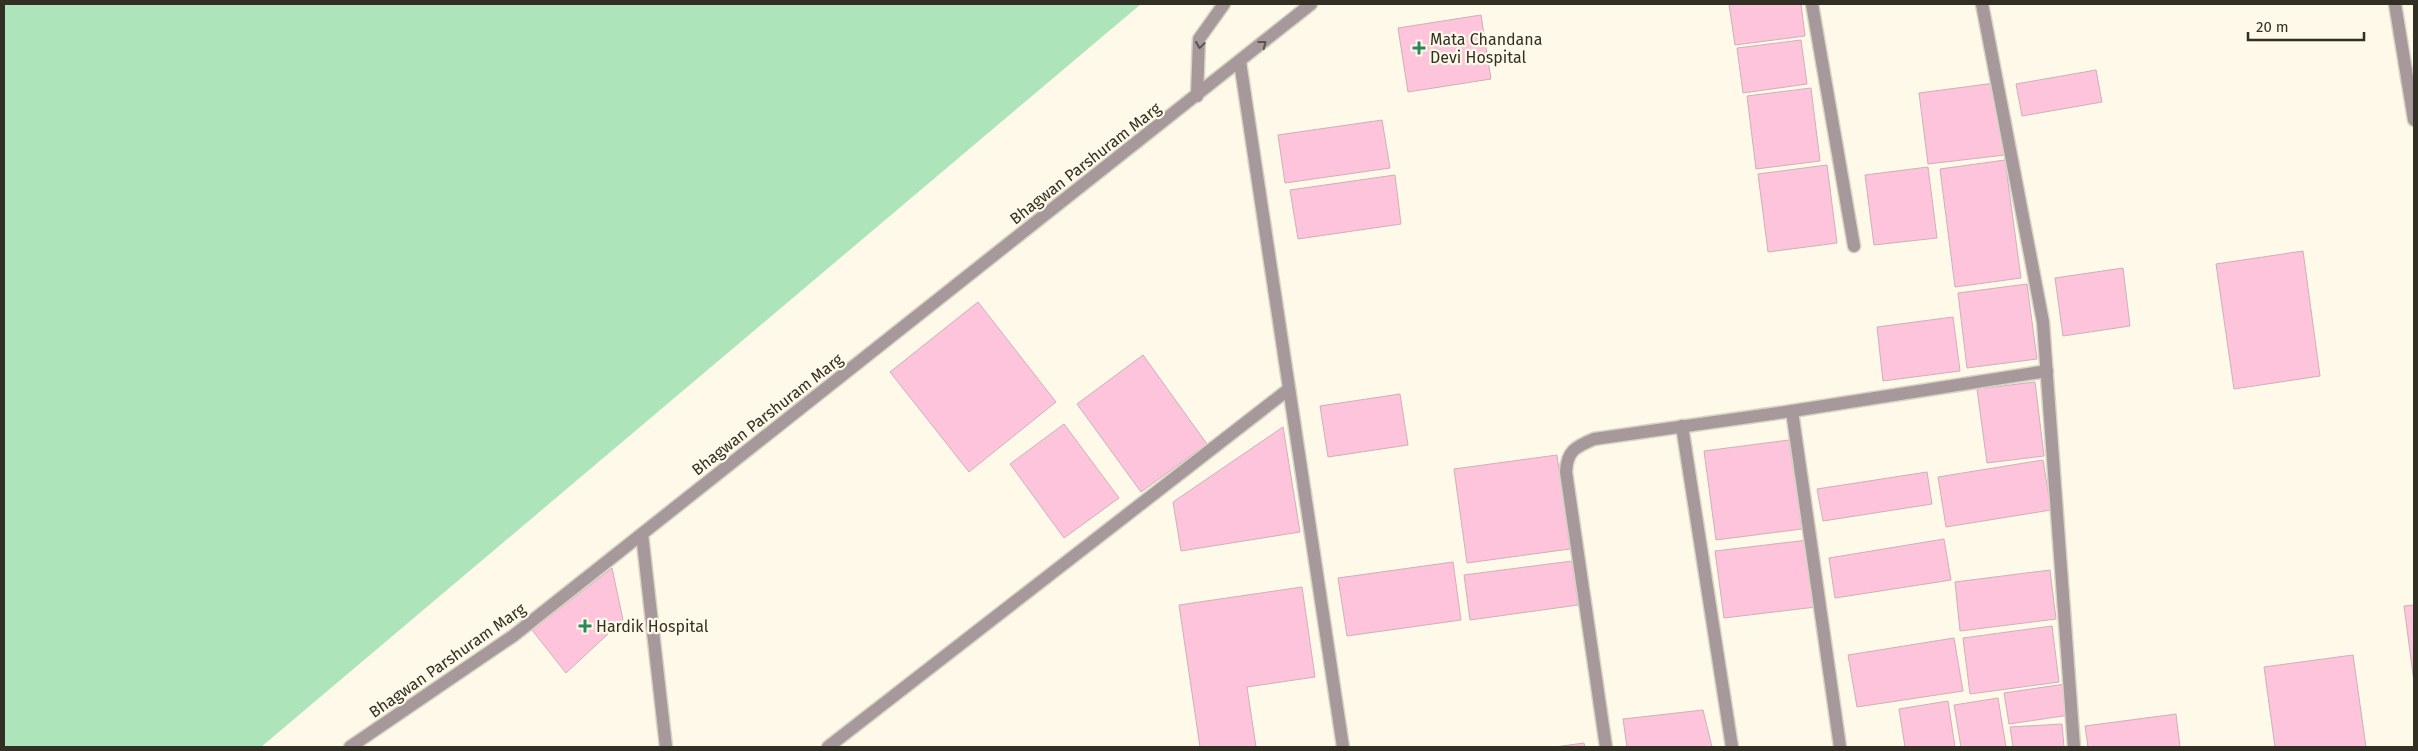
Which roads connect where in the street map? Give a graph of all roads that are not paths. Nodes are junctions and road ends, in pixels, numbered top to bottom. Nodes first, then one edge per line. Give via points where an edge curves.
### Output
1 (1224, 4) edge
2 (1311, 4) edge
3 (1812, 4) edge
4 (1982, 4) edge
5 (2395, 4) edge
6 (1240, 62) junction
7 (1197, 96) junction
8 (2414, 120) edge
9 (1854, 246) dead end
10 (2047, 371) junction
11 (1289, 389) junction
12 (1792, 411) junction
13 (1682, 426) junction
14 (642, 534) junction
15 (350, 747) edge
16 (666, 747) edge
17 (828, 747) edge
18 (1343, 747) edge
19 (1606, 747) edge
20 (1732, 747) edge
21 (1840, 747) edge
22 (2074, 747) edge

1 -> 7 street via 1199,39
6 -> 2 street, Bhagwan Parshuram Marg
3 - 9 street
4 - 10 street via 2043,322
5 - 8 street
6 - 7 street, Bhagwan Parshuram Marg
6 - 11 street
7 - 14 street, Bhagwan Parshuram Marg
10 - 12 street
10 - 22 street
11 - 17 street
11 - 18 street
12 - 13 street
12 - 21 street
13 - 19 street via 1594,439 1579,446 1567,460 1566,472
13 - 20 street
14 - 15 street, Bhagwan Parshuram Marg via 513,636
14 - 16 street

